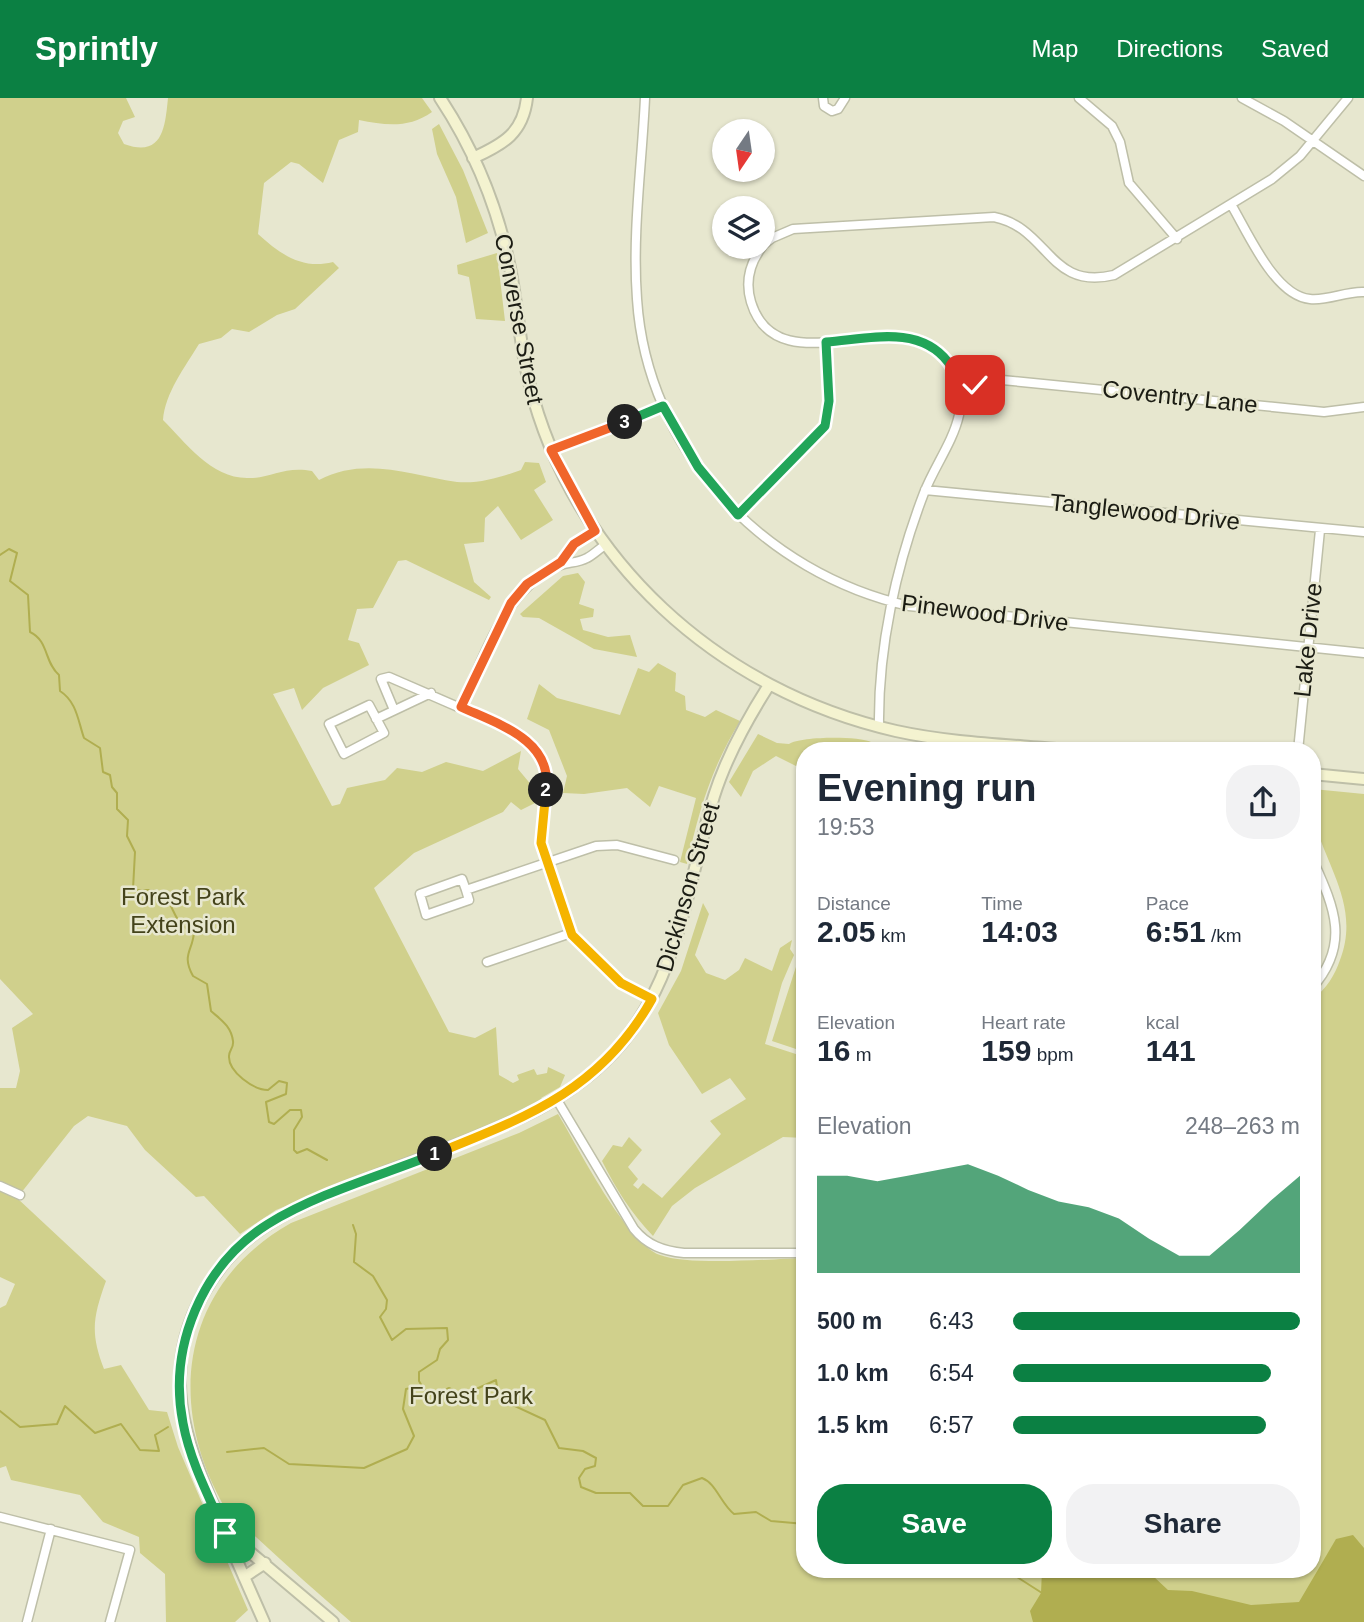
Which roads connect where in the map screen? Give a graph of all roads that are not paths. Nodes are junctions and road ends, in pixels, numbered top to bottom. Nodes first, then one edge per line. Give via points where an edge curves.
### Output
1 (440, 98) edge
2 (527, 98) edge
3 (645, 98) edge
4 (823, 98) edge
5 (845, 98) edge
6 (1079, 98) edge
7 (1242, 98) edge
8 (1348, 98) edge
9 (1313, 142) junction
10 (474, 158) junction
11 (1364, 176) edge
12 (1231, 206) junction
13 (775, 237) edge
14 (1177, 239) junction
15 (755, 259) edge
16 (1364, 292) edge
17 (826, 342) junction
18 (950, 364) junction
19 (995, 379) junction
20 (961, 402) junction
21 (663, 406) junction
22 (1364, 407) edge
23 (551, 450) junction
24 (925, 490) junction
25 (738, 515) junction
26 (1320, 530) junction
27 (595, 531) junction
28 (1364, 532) edge
29 (605, 545) junction
30 (561, 562) junction
31 (892, 603) junction
32 (1308, 647) junction
33 (1364, 653) edge
34 (769, 685) junction
35 (431, 693) junction
36 (461, 707) junction
37 (394, 710) junction
38 (376, 719) junction
39 (879, 726) junction
40 (962, 742) edge
41 (1299, 742) edge
42 (1321, 775) edge
43 (1364, 779) edge
44 (674, 860) dead end
45 (547, 863) junction
46 (1321, 876) edge
47 (466, 891) junction
48 (571, 933) junction
49 (488, 962) dead end
50 (1321, 973) edge
51 (652, 999) junction
52 (557, 1100) junction
53 (0, 1186) edge
54 (20, 1195) dead end
55 (796, 1253) edge
56 (0, 1517) edge
57 (51, 1530) junction
58 (223, 1530) junction
59 (264, 1563) junction
60 (244, 1577) junction
61 (27, 1622) edge
62 (110, 1622) edge
63 (264, 1622) edge
64 (333, 1622) edge

1 - 10 main road, Converse Street
2 - 10 main road via 522,122 510,138
3 - 21 street, Pinewood Drive via 636,299
4 - 5 street via 825,108 832,111
6 - 14 street via 1115,130 1129,183
7 - 9 street
8 - 9 street
9 - 11 street
9 - 12 street via 1288,167
10 - 23 main road, Converse Street via 503,237 524,364
12 - 14 street
12 - 16 street via 1272,272 1291,293 1312,300
13 - 14 street via 793,229 994,217 1025,228 1066,271 1094,279 1125,270
15 - 17 street, Coventry Lane via 748,282 759,321 787,340
17 - 18 street, Coventry Lane via 905,337 931,347
17 - 25 street via 829,401 825,426
18 - 19 street, Coventry Lane
18 - 20 street
19 - 20 street via 972,387
19 - 22 street, Coventry Lane via 1324,412
20 - 24 street via 955,426
21 - 23 street
21 - 25 street, Pinewood Drive via 698,467
23 - 27 main road, Converse Street
24 - 26 street, Tanglewood Drive
24 - 31 street
25 - 31 street, Pinewood Drive via 767,541 812,570
26 - 28 street, Tanglewood Drive
26 - 32 street, Lake Drive
27 - 29 main road, Converse Street
27 - 30 street via 574,544
29 - 30 street via 588,558
29 - 34 main road, Converse Street via 639,587 680,626
30 - 36 street via 527,584 508,607
31 - 32 street, Pinewood Drive via 990,617
31 - 39 street
32 - 33 street, Pinewood Drive
32 - 41 street, Lake Drive
34 - 39 main road, Converse Street
34 - 51 main road, Dickinson Street via 718,784 672,952
35 - 36 street
35 - 37 street
35 - 37 street via 389,677 381,679
36 - 45 street via 518,733 540,755 547,783 540,837
37 - 38 street
38 - 38 street via 384,733 344,754 329,724 369,705
39 - 40 main road, Converse Street
42 - 43 main road
44 - 45 street via 609,844
45 - 47 street
45 - 48 street
46 - 50 street via 1336,928 1331,956
47 - 47 street via 469,901 426,915 420,894 462,879
48 - 49 street
48 - 51 street via 621,983
51 - 52 main road, Dickinson Street via 614,1052
52 - 55 street via 634,1228 648,1242 667,1251
52 - 58 main road, Dickinson Street via 508,1125 290,1212 257,1232 222,1265 201,1297 188,1329 179,1386 187,1441
53 - 54 street
56 - 57 street
57 - 61 street
57 - 62 street via 130,1550
58 - 59 main road
58 - 60 main road, Dickinson Street
59 - 60 main road
59 - 64 main road
60 - 63 main road, Dickinson Street

